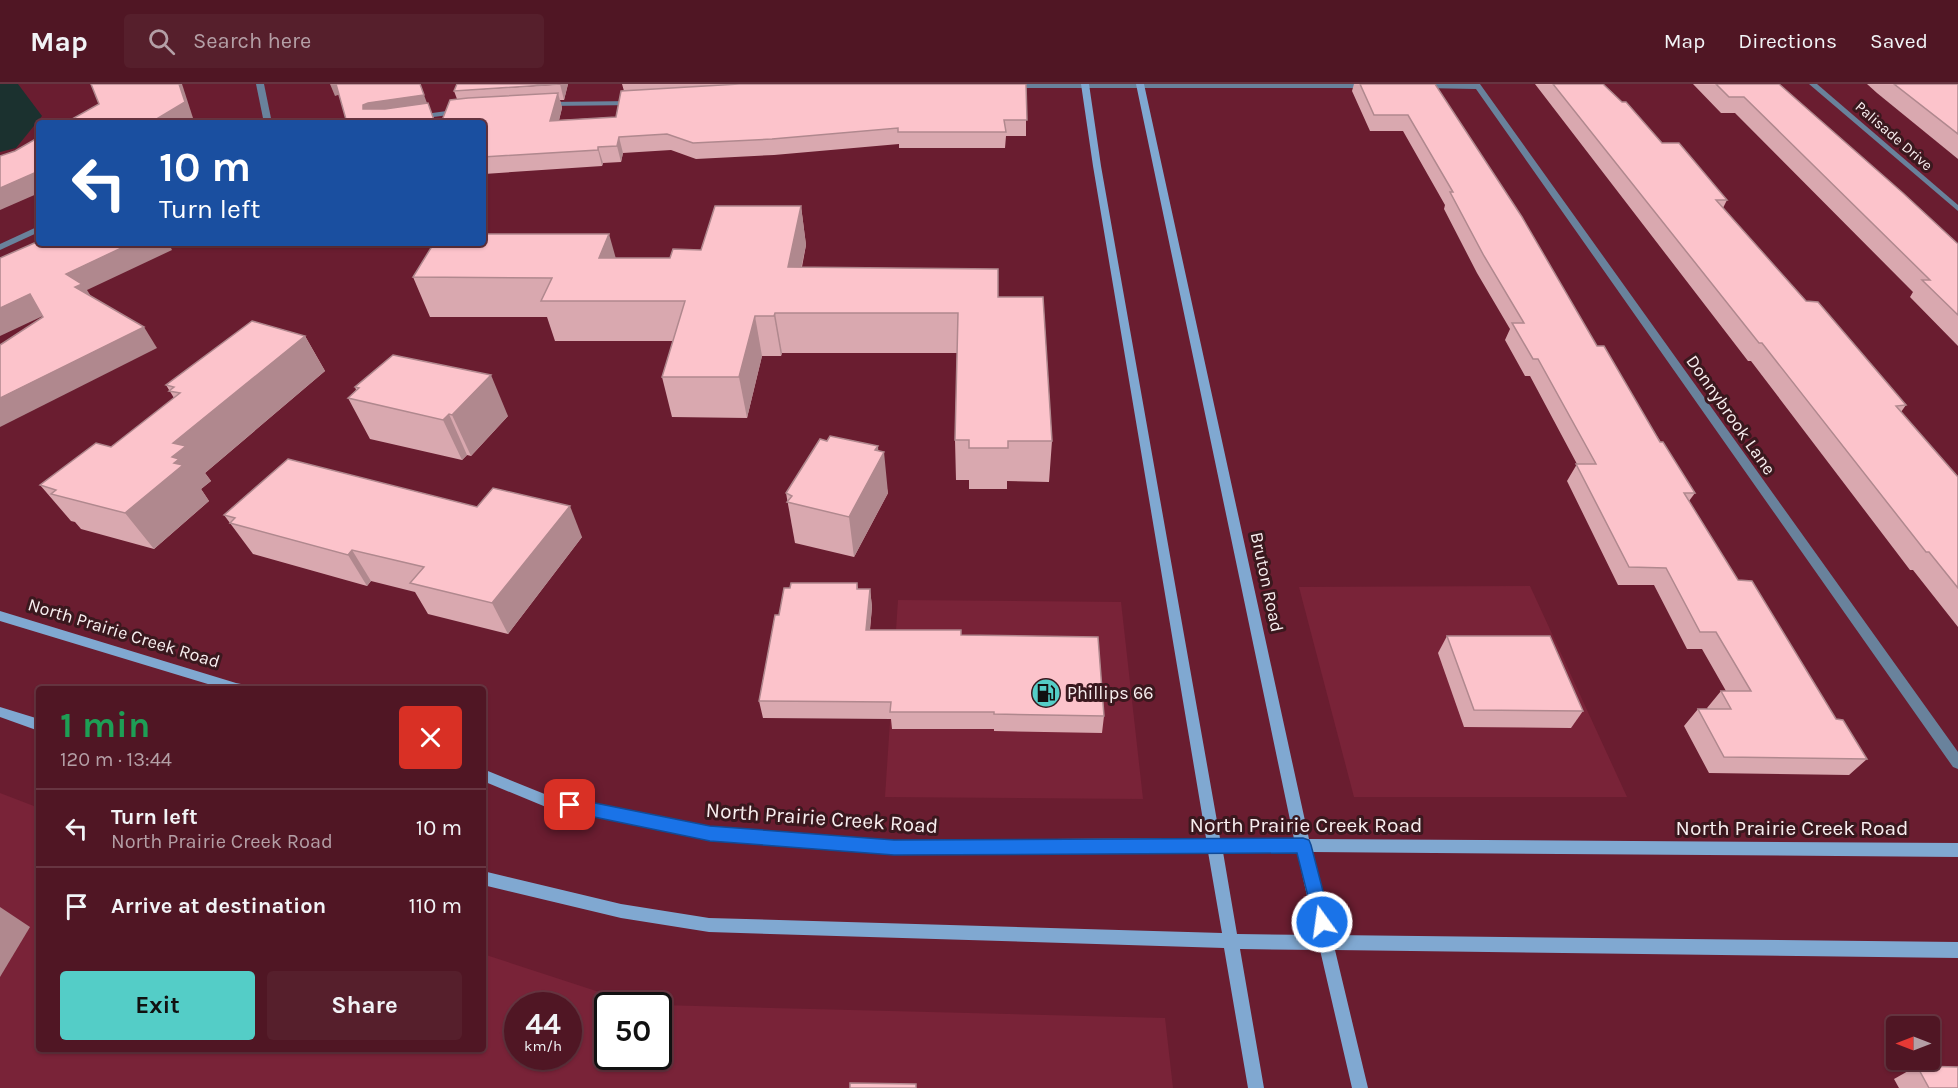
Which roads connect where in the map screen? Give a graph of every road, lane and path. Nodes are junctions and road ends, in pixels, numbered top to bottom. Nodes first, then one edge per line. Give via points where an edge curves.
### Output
1 (260, 84) edge
2 (1813, 84) edge
3 (1085, 85) edge
4 (1140, 85) edge
5 (1477, 85) edge
6 (1003, 86) edge
7 (1373, 86) edge
8 (1408, 86) edge
9 (647, 102) edge
10 (536, 105) edge
11 (473, 109) edge
12 (409, 118) edge
13 (267, 120) edge
14 (1958, 209) edge
15 (36, 230) edge
16 (0, 247) edge
17 (0, 616) edge
18 (229, 686) edge
19 (0, 712) edge
20 (36, 724) edge
21 (1958, 763) edge
22 (486, 776) edge
23 (1213, 845) junction
24 (1303, 845) junction
25 (1958, 850) edge
26 (486, 879) edge
27 (1231, 941) junction
28 (1327, 941) junction
29 (1958, 951) edge
30 (1256, 1088) edge
31 (1360, 1088) edge

1 - 13 street
2 - 14 street, Palisade Drive
3 - 4 street
3 - 6 street
3 - 23 main road
4 - 7 street
4 - 24 main road, Bruton Road
5 - 8 street
5 - 21 street, Donnybrook Lane
9 - 10 street
11 - 12 street
15 - 16 street
17 - 18 main road, North Prairie Creek Road
19 - 20 main road
22 - 23 main road, North Prairie Creek Road via 546,801 710,834 894,847
23 - 24 main road, North Prairie Creek Road
23 - 27 main road
24 - 25 main road, North Prairie Creek Road
24 - 28 main road, Bruton Road
26 - 27 main road via 621,911 709,925
27 - 28 main road
27 - 30 main road
28 - 29 main road
28 - 31 main road, Bruton Road

